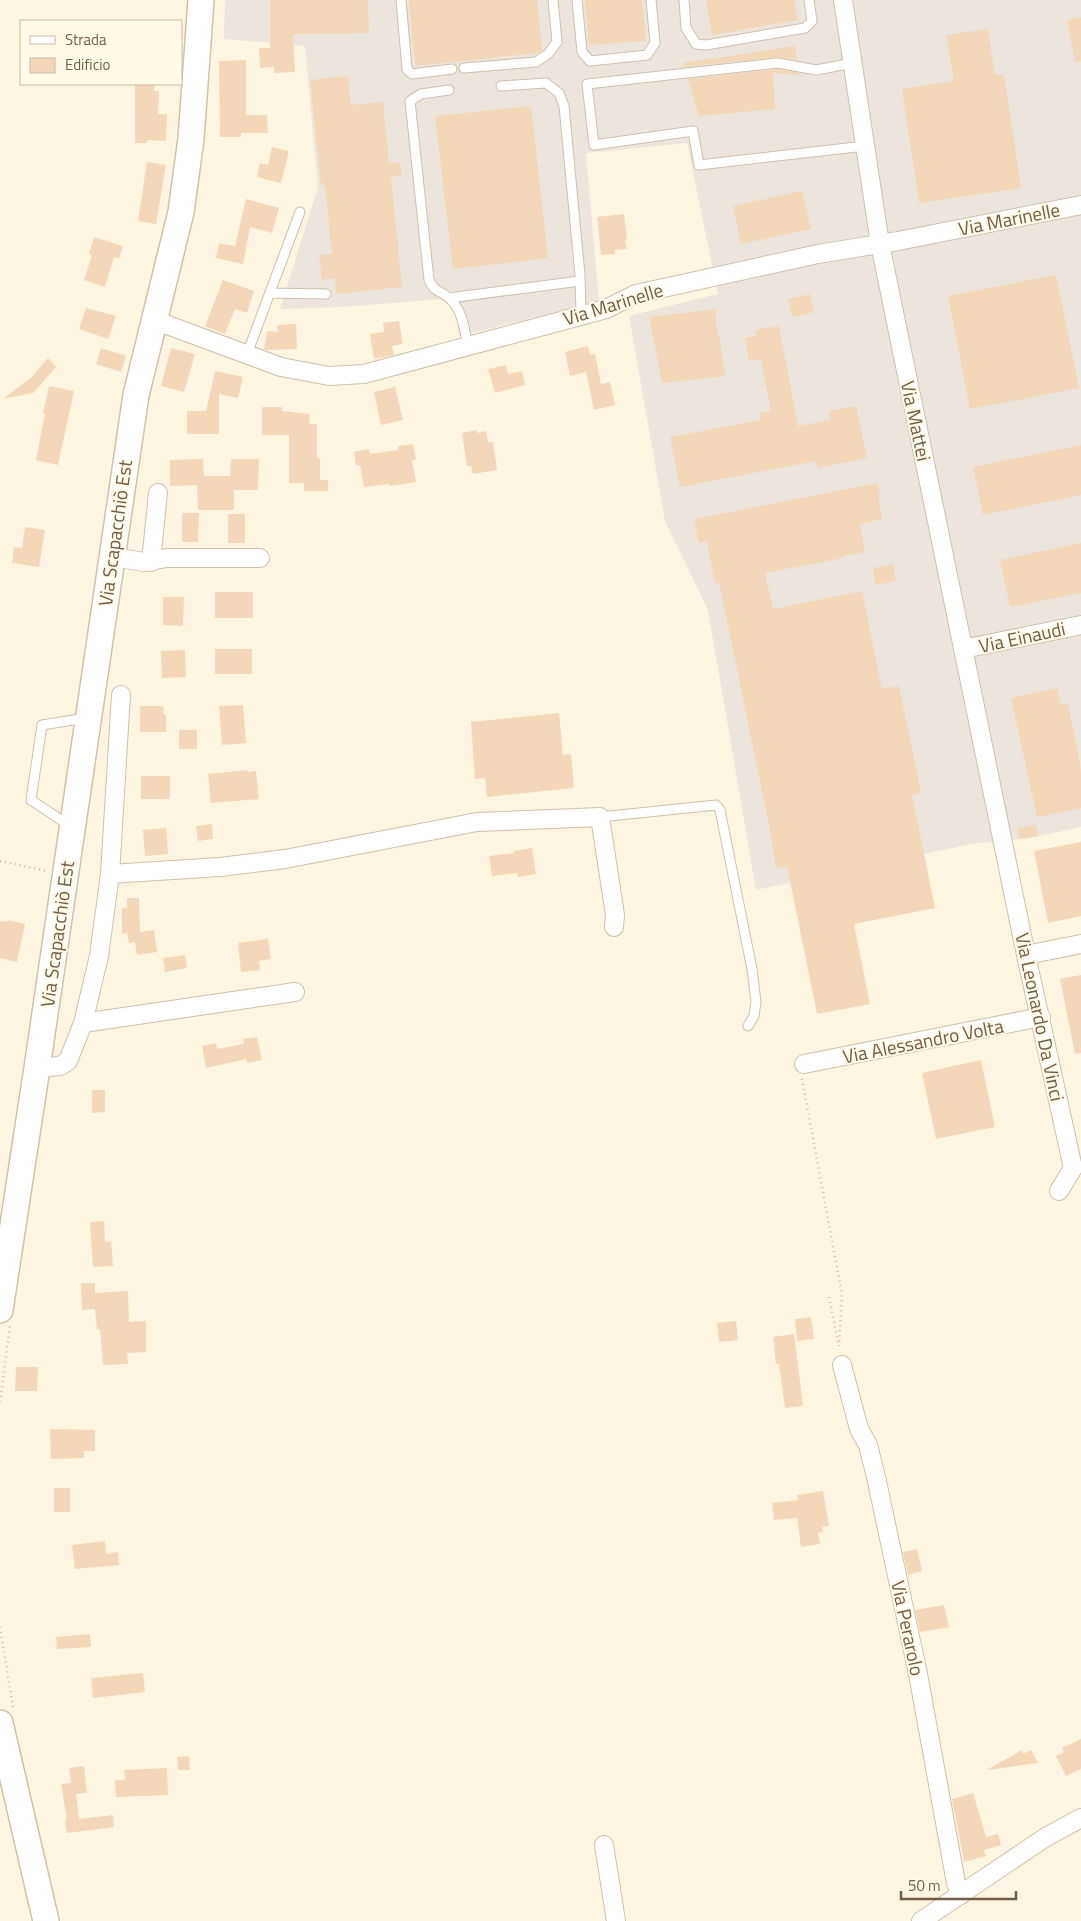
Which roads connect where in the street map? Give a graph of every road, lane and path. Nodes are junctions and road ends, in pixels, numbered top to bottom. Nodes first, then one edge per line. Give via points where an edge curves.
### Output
1 (201, 0) edge
2 (401, 0) edge
3 (553, 0) edge
4 (577, 0) edge
5 (651, 0) edge
6 (684, 0) edge
7 (809, 0) edge
8 (843, 0) edge
9 (853, 63) junction
10 (464, 68) dead end
11 (452, 69) dead end
12 (502, 86) dead end
13 (449, 90) dead end
14 (865, 146) junction
15 (1081, 205) edge
16 (300, 212) dead end
17 (880, 244) junction
18 (580, 281) junction
19 (270, 293) junction
20 (326, 294) dead end
21 (449, 298) junction
22 (581, 315) junction
23 (154, 320) junction
24 (468, 346) junction
25 (247, 354) junction
26 (158, 494) dead end
27 (113, 557) junction
28 (260, 558) dead end
29 (152, 562) junction
30 (1081, 625) edge
31 (963, 649) junction
32 (121, 695) dead end
33 (88, 718) junction
34 (600, 817) junction
35 (72, 827) junction
36 (1002, 839) joint
37 (0, 861) edge
38 (66, 874) junction
39 (110, 874) junction
40 (614, 927) dead end
41 (1081, 944) edge
42 (1026, 955) junction
43 (295, 992) dead end
44 (1041, 1017) junction
45 (83, 1023) junction
46 (748, 1026) dead end
47 (804, 1064) joint
48 (37, 1068) junction
49 (1058, 1191) dead end
50 (829, 1297) dead end
51 (0, 1310) edge
52 (842, 1365) dead end
53 (0, 1723) edge
54 (1081, 1818) edge
55 (604, 1845) dead end
56 (961, 1895) junction
57 (46, 1921) edge
58 (616, 1921) edge
59 (921, 1921) edge

1 - 23 main road, Via Scapacchiò Est via 191,139 180,212
2 - 11 lane via 407,69 412,74
3 - 10 lane via 557,42 548,54 536,62
4 - 5 lane via 582,52 590,61 647,55 655,43
6 - 7 lane via 686,28 696,44 805,28 812,21
8 - 9 street, Via Mattei
9 - 14 street, Via Mattei
9 - 14 lane via 816,70 778,64 587,84 594,146 693,131 699,164
12 - 18 lane via 546,84 559,92 564,106
13 - 21 lane via 421,94 410,100 429,280 433,288
14 - 17 street, Via Mattei
15 - 17 street, Via Marinelle
16 - 19 lane
17 - 22 street, Via Marinelle via 818,254 636,294 606,309
17 - 31 street, Via Mattei
18 - 21 lane
18 - 22 lane
19 - 20 lane
19 - 25 lane
21 - 24 lane via 460,311
22 - 24 street, Via Marinelle
23 - 25 street, Via Marinelle
23 - 27 main road, Via Scapacchiò Est via 136,395
24 - 25 street, Via Marinelle via 364,374 329,376 281,367
26 - 29 street
27 - 29 street
27 - 33 main road, Via Scapacchiò Est
28 - 29 street via 167,558
30 - 31 street, Via Einaudi
31 - 36 street, Via Mattei
32 - 39 street, Via Scapacchiò Est
33 - 35 main road, Via Scapacchiò Est
33 - 35 lane via 42,726 40,735 31,800
34 - 39 street via 477,822 285,859
34 - 40 street via 615,915
34 - 46 lane via 716,805 720,810 752,969 756,1002 754,1016
35 - 38 main road, Via Scapacchiò Est
36 - 42 street, Via Leonardo Da Vinci
37 - 38 path
38 - 48 main road, Via Scapacchiò Est
39 - 45 street, Via Scapacchiò Est via 99,956
41 - 42 street
42 - 44 street, Via Leonardo Da Vinci
43 - 45 street
44 - 47 street, Via Alessandro Volta
44 - 49 street, Via Leonardo Da Vinci via 1073,1168
45 - 48 street, Via Scapacchiò Est via 68,1061 60,1066
47 - 50 path via 801,1073 842,1294 839,1346
48 - 51 main road, Via Scapacchiò Est
52 - 56 street, Via Perarolo via 876,1477 918,1674 956,1883
53 - 57 main road
54 - 56 street via 1046,1837
55 - 58 street
56 - 59 street

